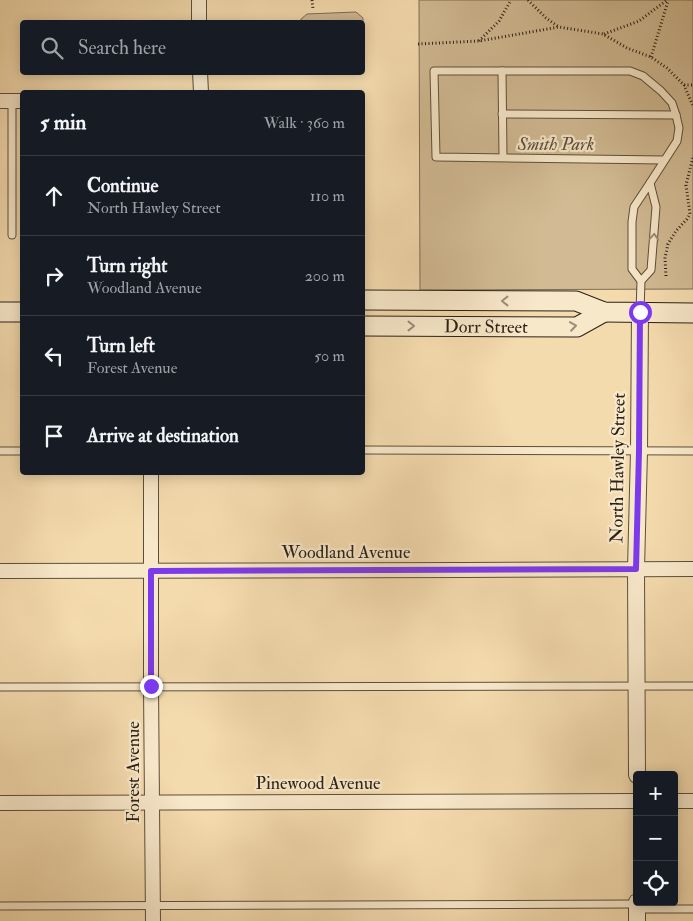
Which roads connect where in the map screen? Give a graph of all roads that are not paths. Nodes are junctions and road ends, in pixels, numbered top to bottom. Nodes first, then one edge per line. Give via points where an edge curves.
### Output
1 (199, 0) edge
2 (199, 20) edge
3 (502, 71) junction
4 (200, 75) edge
5 (200, 90) edge
6 (12, 101) edge
7 (502, 114) junction
8 (676, 115) junction
9 (503, 158) junction
10 (664, 160) junction
11 (650, 183) junction
12 (12, 234) dead end
13 (640, 281) junction
14 (365, 300) edge
15 (0, 312) edge
16 (20, 312) edge
17 (604, 312) junction
18 (640, 312) junction
19 (693, 313) edge
20 (365, 326) edge
21 (365, 450) edge
22 (0, 451) edge
23 (20, 451) edge
24 (639, 451) junction
25 (693, 451) edge
26 (151, 475) edge
27 (636, 569) junction
28 (693, 569) edge
29 (0, 571) edge
30 (151, 571) junction
31 (151, 686) junction
32 (637, 686) junction
33 (693, 686) edge
34 (0, 687) edge
35 (637, 771) edge
36 (633, 801) edge
37 (678, 801) edge
38 (693, 801) edge
39 (152, 802) junction
40 (0, 803) edge
41 (0, 906) edge
42 (153, 906) junction
43 (693, 908) edge
44 (637, 909) edge
45 (153, 921) edge

1 - 2 street
3 - 7 lane
3 - 8 lane via 630,71 643,76 661,91 672,102
3 - 9 lane via 434,71 436,157
4 - 5 street
6 - 12 lane
7 - 8 lane
7 - 9 lane
8 - 10 lane via 677,141
9 - 10 lane
10 - 11 lane
13 -> 11 lane via 651,270 656,207
11 - 13 lane via 634,207 632,222 632,269
13 - 18 lane
17 -> 14 main road, Dorr Street via 576,301
15 - 16 main road
17 - 18 main road, Dorr Street
20 -> 17 main road, Dorr Street via 577,327
18 - 19 main road, Dorr Street
18 - 24 street, North Hawley Street
21 - 24 lane
22 - 23 lane
24 - 25 lane
24 - 27 street, North Hawley Street
26 - 30 street, Forest Avenue
27 - 28 street, Woodland Avenue
27 - 30 street, Woodland Avenue
27 - 32 street, North Hawley Street
29 - 30 street, Woodland Avenue
30 - 31 street, Forest Avenue
31 - 32 lane
31 - 34 lane
31 - 39 street, Forest Avenue
32 - 33 lane
32 - 35 street, North Hawley Street
36 - 39 street, Pinewood Avenue
37 - 38 street
39 - 40 street, Pinewood Avenue
39 - 42 street, Forest Avenue
41 - 42 lane
42 - 44 lane
42 - 45 street, Forest Avenue
43 - 44 lane

